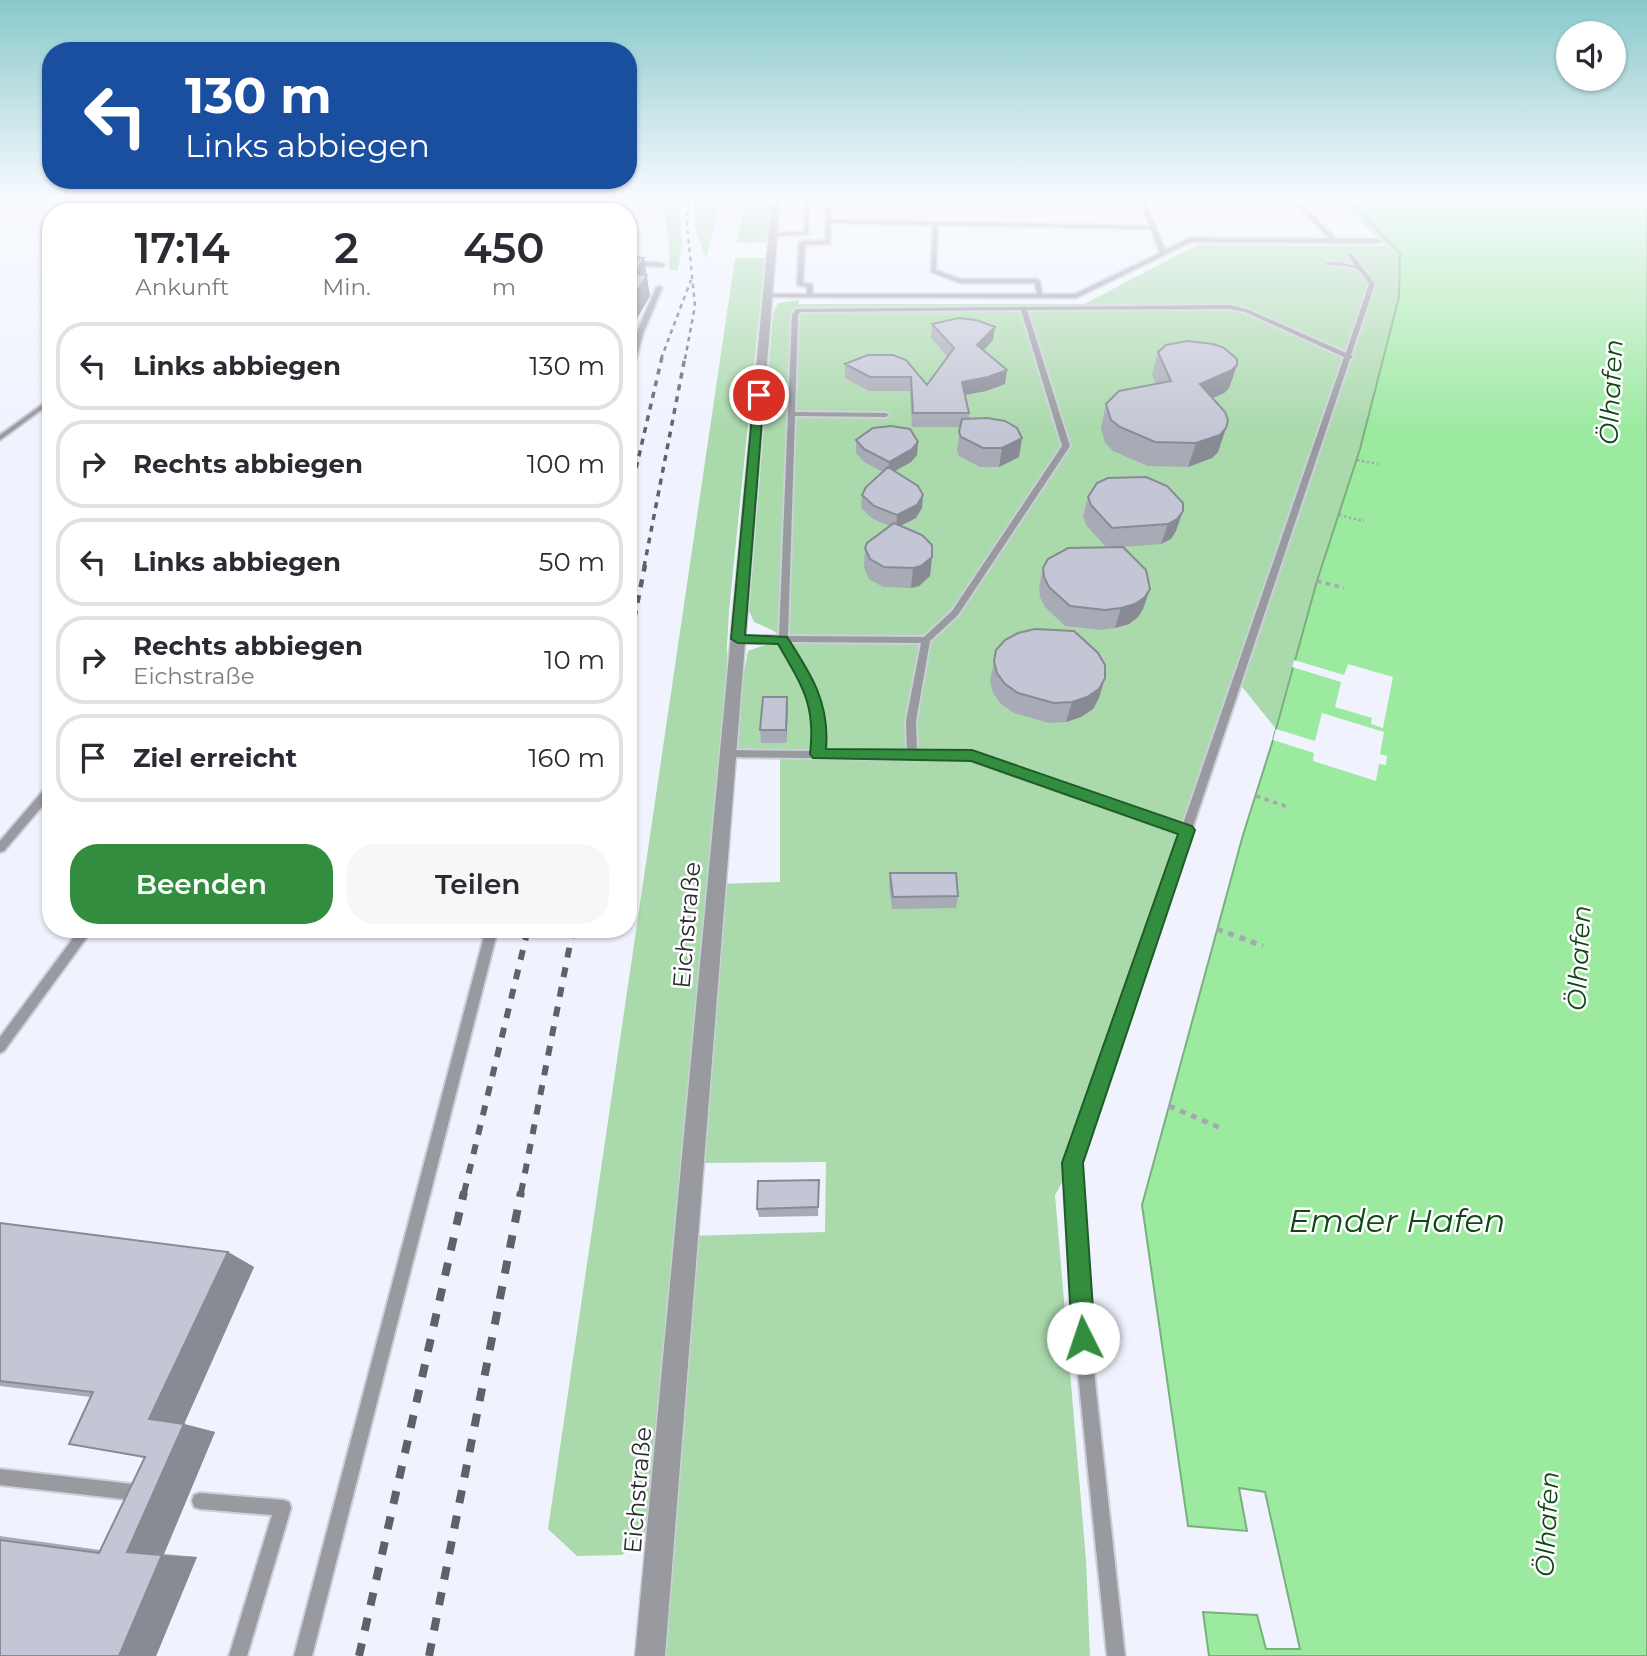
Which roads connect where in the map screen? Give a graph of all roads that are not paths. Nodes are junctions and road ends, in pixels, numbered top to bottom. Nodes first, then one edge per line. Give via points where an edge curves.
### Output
1 (770, 276) edge
2 (800, 276) edge
3 (947, 276) edge
4 (1116, 276) edge
5 (1366, 276) edge
6 (659, 288) dead end
7 (768, 296) junction
8 (810, 296) junction
9 (1040, 296) junction
10 (1023, 309) junction
11 (637, 331) edge
12 (641, 331) junction
13 (637, 345) edge
14 (1350, 357) junction
15 (42, 407) edge
16 (791, 414) junction
17 (886, 415) dead end
18 (0, 438) edge
19 (738, 639) junction
20 (783, 640) junction
21 (926, 640) junction
22 (728, 754) junction
23 (818, 754) junction
24 (912, 755) junction
25 (42, 799) edge
26 (1187, 830) junction
27 (0, 848) edge
28 (80, 938) edge
29 (490, 938) edge
30 (0, 1047) edge
31 (0, 1477) edge
32 (155, 1495) edge
33 (200, 1501) dead end
34 (238, 1656) edge
35 (303, 1656) edge
36 (650, 1656) edge
37 (1116, 1656) edge

1 - 7 street, Eichstraße
2 - 8 lane via 800,285 810,285
3 - 9 lane via 960,281 1037,282
4 - 9 lane via 1076,296
5 - 14 lane via 1372,285
6 - 12 lane
7 - 8 lane
7 - 19 street, Eichstraße
8 - 9 lane
10 - 14 lane via 1230,307
10 - 16 lane via 798,310
10 - 21 lane via 1066,446 955,613
11 - 12 lane
12 - 13 lane
14 - 26 lane
15 - 18 lane
16 - 17 lane
16 - 20 lane
19 - 20 lane
19 - 22 street, Eichstraße
20 - 21 lane
20 - 23 lane via 813,693 820,727
21 - 24 lane via 911,721
22 - 23 lane
22 - 36 street, Eichstraße
23 - 24 lane
24 - 26 lane via 972,756
25 - 27 lane
26 - 37 lane via 1073,1163 1085,1363
28 - 30 lane
29 - 35 lane
31 - 32 lane
33 - 34 lane via 283,1508

